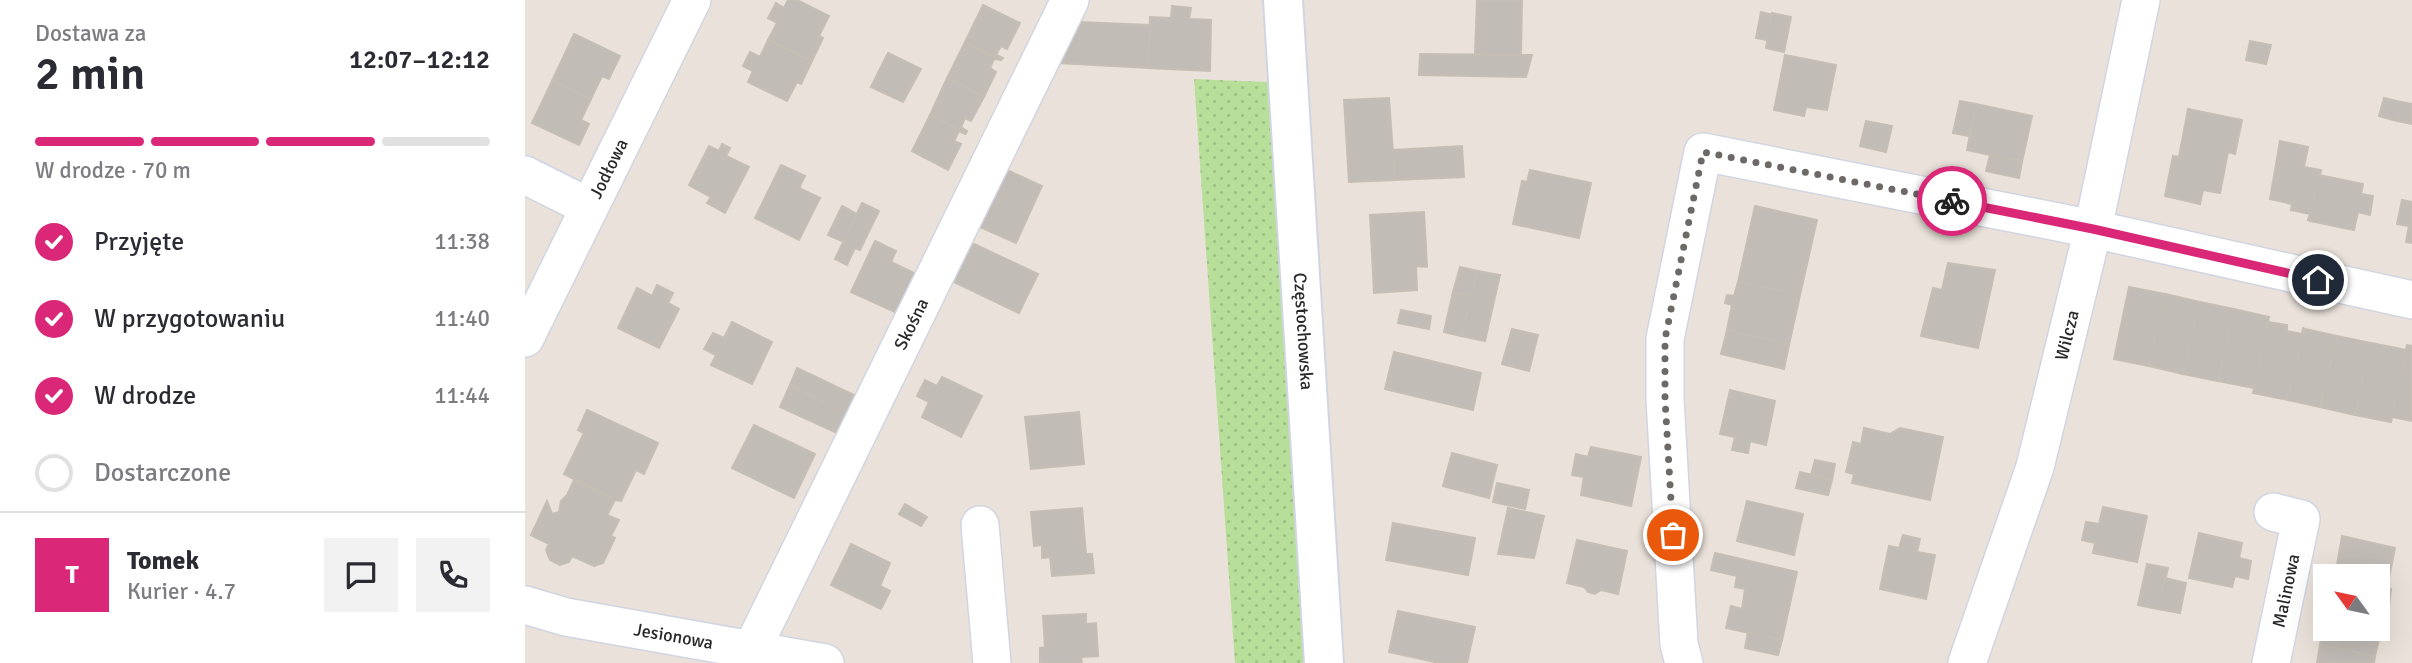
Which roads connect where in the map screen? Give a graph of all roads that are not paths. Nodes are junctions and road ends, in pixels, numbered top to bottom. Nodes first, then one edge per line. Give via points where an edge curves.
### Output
1 (692, 0) edge
2 (1070, 0) edge
3 (1283, 0) edge
4 (2141, 0) edge
5 (525, 175) edge
6 (589, 207) junction
7 (2093, 229) junction
8 (2412, 300) edge
9 (525, 338) edge
10 (2287, 516) dead end
11 (980, 525) dead end
12 (525, 604) edge
13 (752, 649) junction
14 (825, 663) edge
15 (992, 663) edge
16 (1324, 663) edge
17 (1684, 663) edge
18 (1967, 663) edge
19 (2271, 663) edge

1 - 6 street, Jodłowa
2 - 13 street, Skośna
3 - 16 main road, Częstochowska
4 - 7 street, Wilcza
5 - 6 street
6 - 9 street, Jodłowa
7 - 8 street
7 - 17 street via 1703,152 1665,339 1678,631
7 - 18 street, Wilcza via 2035,467
10 - 19 street, Malinowa
11 - 15 street
12 - 13 street, Jesionowa via 566,617
13 - 14 street, Jesionowa

